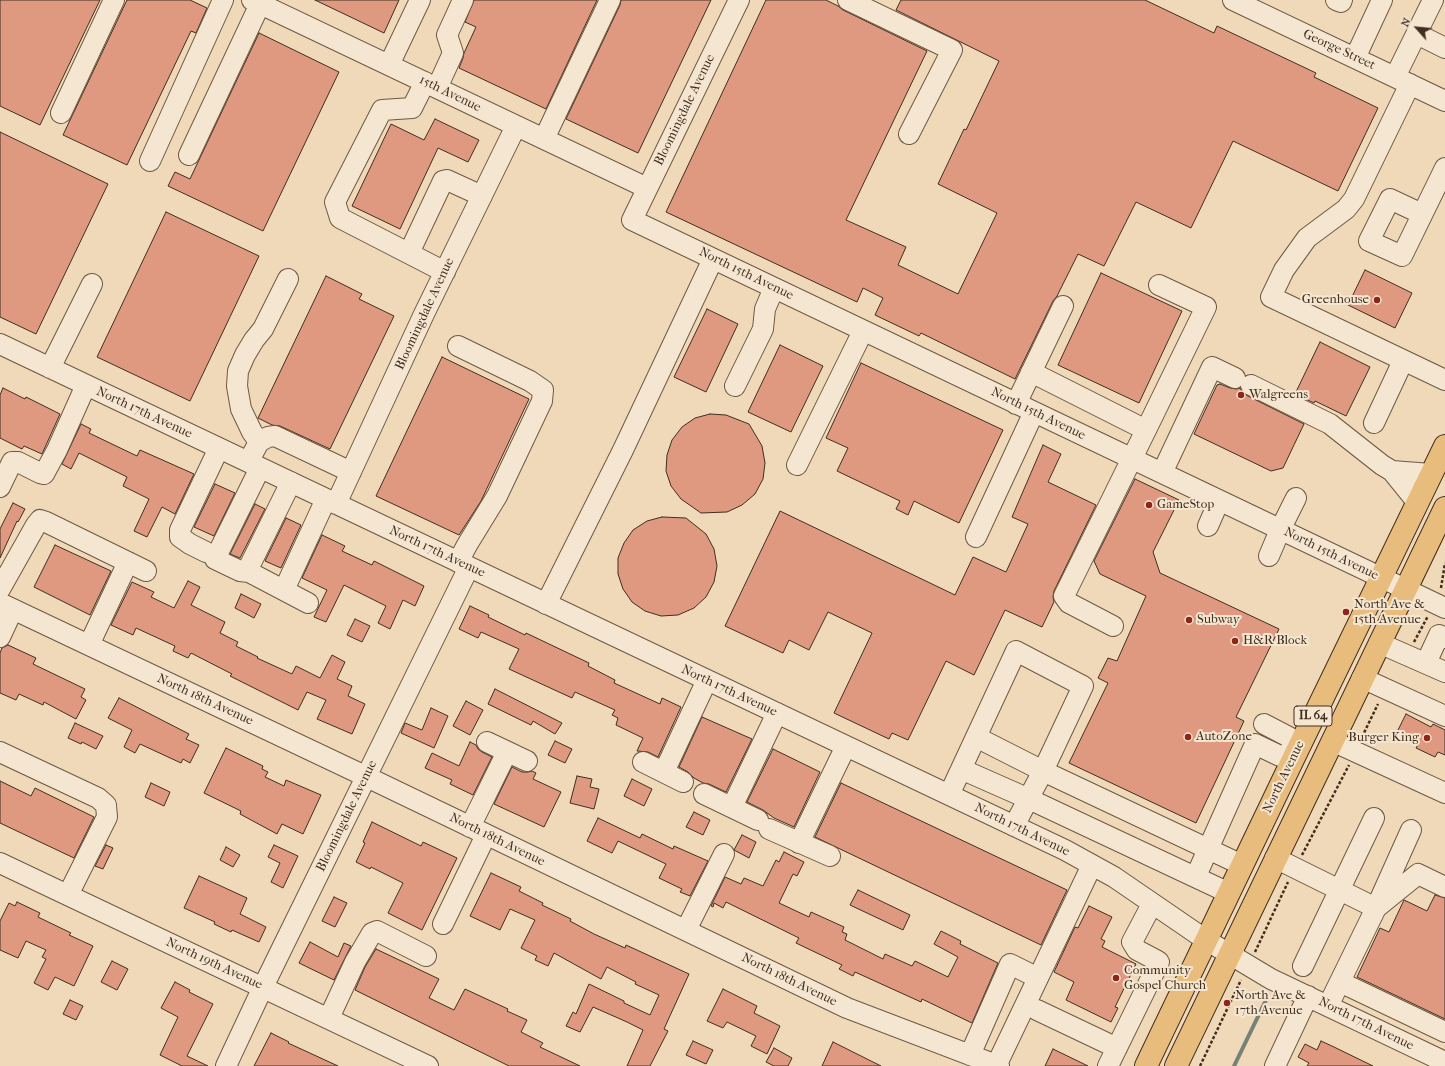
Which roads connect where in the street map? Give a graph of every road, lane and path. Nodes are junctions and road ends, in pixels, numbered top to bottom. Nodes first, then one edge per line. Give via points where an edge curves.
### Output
1 (114, 0) edge
2 (223, 0) edge
3 (420, 0) edge
4 (464, 0) edge
5 (610, 0) edge
6 (738, 0) edge
7 (1233, 0) edge
8 (1336, 0) edge
9 (1342, 0) edge
10 (1382, 0) edge
11 (1433, 0) edge
12 (854, 1) edge
13 (256, 2) edge
14 (883, 7) edge
15 (1416, 34) junction
16 (1445, 48) edge
17 (1355, 58) junction
18 (389, 65) junction
19 (1402, 80) junction
20 (431, 85) junction
21 (1445, 101) edge
22 (61, 114) dead end
23 (516, 126) junction
24 (909, 134) dead end
25 (544, 139) junction
26 (189, 155) dead end
27 (150, 161) dead end
28 (1445, 168) edge
29 (647, 188) junction
30 (1439, 192) edge
31 (482, 196) junction
32 (1422, 214) junction
33 (632, 220) joint
34 (409, 253) junction
35 (713, 259) junction
36 (445, 272) junction
37 (288, 279) dead end
38 (92, 284) dead end
39 (1159, 285) dead end
40 (774, 288) junction
41 (1063, 306) dead end
42 (863, 331) junction
43 (0, 344) edge
44 (458, 346) dead end
45 (1403, 361) junction
46 (50, 368) junction
47 (1031, 372) junction
48 (1445, 380) edge
49 (86, 385) junction
50 (735, 386) dead end
51 (1016, 404) junction
52 (1034, 412) junction
53 (1374, 423) dead end
54 (1146, 430) junction
55 (259, 442) junction
56 (1445, 446) edge
57 (219, 448) junction
58 (1131, 458) junction
59 (254, 465) junction
60 (797, 465) dead end
61 (1392, 471) junction
62 (350, 472) junction
63 (1162, 473) junction
64 (1431, 474) junction
65 (291, 482) junction
66 (0, 487) edge
67 (1296, 498) dead end
68 (1220, 501) junction
69 (331, 502) junction
70 (1417, 502) junction
71 (1445, 508) edge
72 (1208, 526) dead end
73 (1280, 530) junction
74 (976, 537) dead end
75 (206, 552) dead end
76 (1269, 556) dead end
77 (1445, 563) edge
78 (464, 564) junction
79 (249, 572) junction
80 (1380, 578) junction
81 (0, 589) edge
82 (284, 590) junction
83 (1405, 590) junction
84 (308, 603) dead end
85 (546, 604) junction
86 (1438, 605) edge
87 (6, 606) edge
88 (1113, 626) dead end
89 (0, 638) edge
90 (1445, 638) edge
91 (1379, 643) junction
92 (89, 645) junction
93 (1411, 647) dead end
94 (1426, 663) junction
95 (1445, 672) edge
96 (1362, 678) junction
97 (707, 680) junction
98 (1380, 700) dead end
99 (777, 713) junction
100 (1445, 716) edge
101 (1264, 724) dead end
102 (976, 737) junction
103 (1332, 741) junction
104 (487, 742) dead end
105 (1360, 742) dead end
106 (846, 746) junction
107 (1296, 751) junction
108 (0, 752) edge
109 (507, 752) junction
110 (1352, 760) dead end
111 (527, 761) dead end
112 (643, 762) dead end
113 (961, 769) junction
114 (1043, 771) junction
115 (664, 772) junction
116 (367, 777) junction
117 (683, 782) dead end
118 (1445, 793) edge
119 (704, 794) dead end
120 (949, 795) junction
121 (1029, 799) junction
122 (732, 807) junction
123 (1374, 818) dead end
124 (1014, 826) junction
125 (1411, 830) dead end
126 (478, 831) junction
127 (799, 843) junction
128 (1208, 849) junction
129 (724, 854) dead end
130 (830, 856) dead end
131 (1275, 858) junction
132 (1300, 858) dead end
133 (0, 863) edge
134 (1092, 865) junction
135 (1242, 865) junction
136 (1196, 876) junction
137 (1290, 878) dead end
138 (1445, 887) edge
139 (1340, 890) junction
140 (1229, 893) junction
141 (68, 895) junction
142 (1152, 904) junction
143 (1376, 908) junction
144 (443, 924) dead end
145 (686, 930) junction
146 (1206, 940) junction
147 (1228, 954) junction
148 (1254, 954) dead end
149 (426, 956) dead end
150 (1303, 966) dead end
151 (1038, 978) junction
152 (1340, 982) junction
153 (1240, 984) dead end
154 (262, 987) junction
155 (1303, 994) junction
156 (1328, 1006) junction
157 (1037, 1010) dead end
158 (329, 1018) junction
159 (1445, 1032) edge
160 (1117, 1048) junction
161 (970, 1055) junction
162 (1445, 1062) edge
163 (226, 1066) edge
164 (428, 1066) edge
165 (997, 1066) edge
166 (1108, 1066) edge
167 (1146, 1066) edge
168 (1176, 1066) edge
169 (1200, 1066) edge
170 (1275, 1066) edge

1 - 22 street
2 - 27 street
3 - 18 street
4 - 20 street via 447,35 453,53
5 - 25 street
6 - 29 street, Bloomingdale Avenue
7 - 17 street, George Street
8 - 9 street
10 - 17 street
11 - 15 street
12 - 14 street
13 - 18 street, 15th Avenue
13 - 26 street
14 - 24 street via 952,50
15 - 16 street
15 - 19 street
17 - 19 street, George Street
18 - 20 street, 15th Avenue
19 - 21 street, George Street
19 - 45 street via 1354,199 1346,209 1307,238 1284,270 1271,297
20 - 23 street, 15th Avenue
20 - 34 street via 412,108 382,110 334,202 340,218
23 - 25 street, 15th Avenue
23 - 31 street, Bloomingdale Avenue
25 - 29 street, 15th Avenue
28 - 30 street
29 - 33 street, Bloomingdale Avenue
30 - 32 street
31 - 34 street via 447,180 443,181
31 - 36 street, Bloomingdale Avenue
32 - 32 street via 1390,199 1370,241 1402,256
33 - 35 street, North 15th Avenue
34 - 36 street
35 - 40 street, North 15th Avenue
35 - 85 street via 623,450
36 - 62 street, Bloomingdale Avenue
37 - 55 street via 263,329 244,355 238,371 237,386 241,409
38 - 46 street
39 - 54 street via 1206,307
40 - 42 street, North 15th Avenue
40 - 50 street via 765,309 763,328
41 - 47 street
42 - 51 street, North 15th Avenue
42 - 60 street
43 - 46 street, North 17th Avenue
44 - 78 street, Bloomingdale Avenue via 530,380 543,390 542,401 497,496 467,545
45 - 48 street
45 - 53 street
46 - 49 street, North 17th Avenue
47 - 51 street
47 - 54 street
49 - 57 street, North 17th Avenue
49 - 66 street via 44,474 18,462 12,462
51 - 52 street, North 15th Avenue
52 - 58 street, North 15th Avenue
52 - 74 street
54 - 58 street
55 - 59 street
55 - 62 street via 275,436
56 - 64 main road, North Avenue / IL 64
57 - 59 street, North 17th Avenue
57 - 75 street via 180,530 180,537
58 - 63 street, North 15th Avenue
58 - 88 street via 1064,596 1069,603
59 - 65 street, North 17th Avenue
59 - 79 street via 215,559 240,571
61 - 63 street via 1330,424 1212,367
61 - 64 street
61 - 70 street
62 - 69 street, Bloomingdale Avenue
63 - 68 street, North 15th Avenue
64 - 70 main road, North Avenue / IL 64
65 - 69 street, North 17th Avenue
65 - 79 street via 249,567
67 - 73 street
68 - 72 street
68 - 73 street, North 15th Avenue
69 - 78 street, North 17th Avenue
69 - 82 street, Bloomingdale Avenue
70 - 80 main road, North Avenue / IL 64
71 - 83 main road, North Avenue / IL 64
73 - 76 street
73 - 80 street, North 15th Avenue
77 - 86 path
78 - 85 street, North 17th Avenue
78 - 116 street, Bloomingdale Avenue
79 - 82 street
80 - 83 street, North 15th Avenue
80 - 107 main road, North Avenue / IL 64
81 - 92 street via 40,520 137,566
82 - 84 street
83 - 86 street, North 15th Avenue
83 - 91 main road, North Avenue / IL 64
85 - 97 street, North 17th Avenue
86 - 93 path
87 - 89 street
87 - 92 street, North 18th Avenue
90 - 94 street via 1439,635
91 - 94 street
91 - 96 main road, North Avenue / IL 64
92 - 116 street, North 18th Avenue
94 - 95 street
96 - 100 street
96 - 103 main road, North Avenue / IL 64
97 - 99 street, North 17th Avenue
97 - 115 street
98 - 105 path
99 - 106 street, North 17th Avenue
99 - 122 street
101 - 107 street via 1289,736
102 - 113 street
102 - 114 street
102 - 114 street via 1016,651 1083,686
103 - 118 street
103 - 131 main road, North Avenue / IL 64
104 - 109 street
106 - 120 street, North 17th Avenue
106 - 127 street
107 - 128 street via 1280,756 1255,744
107 - 135 main road, North Avenue / IL 64
108 - 141 street via 98,798 106,805 107,817
109 - 111 street
109 - 126 street
110 - 132 path
112 - 115 street
113 - 120 street
113 - 121 street
114 - 121 street
114 - 128 street
115 - 117 street
116 - 126 street, North 18th Avenue
116 - 154 street, Bloomingdale Avenue
119 - 122 street
120 - 124 street, North 17th Avenue
121 - 124 street
121 - 136 street
122 - 127 street
123 - 139 street
124 - 134 street, North 17th Avenue
125 - 143 street
126 - 144 street
126 - 145 street, North 18th Avenue
127 - 130 street
128 - 135 street
128 - 136 street
129 - 145 street
131 - 139 street
131 - 147 main road, North Avenue / IL 64
133 - 141 street, North 19th Avenue
134 - 142 street, North 17th Avenue
134 - 151 street
135 - 140 main road, North Avenue / IL 64
136 - 140 street
137 - 148 path
138 - 143 street via 1418,874
139 - 143 street
139 - 150 street
140 - 146 main road, North Avenue / IL 64
141 - 154 street, North 19th Avenue
142 - 146 street, North 17th Avenue
142 - 160 street via 1132,942 1137,950 1159,962
143 - 152 street
145 - 161 street, North 18th Avenue via 847,1008
146 - 147 street, North 17th Avenue
146 - 167 main road, North Avenue / IL 64
147 - 155 street, North 17th Avenue
147 - 168 main road, North Avenue / IL 64
149 - 158 street via 377,932 372,933 355,962
151 - 161 street via 1010,964
151 - 165 street
152 - 156 street
152 - 159 street
153 - 169 path
154 - 158 street, North 19th Avenue
154 - 163 street, Bloomingdale Avenue
155 - 156 street, North 17th Avenue
155 - 170 street
156 - 162 street, North 17th Avenue
157 - 160 street
158 - 164 street, North 19th Avenue
160 - 166 street
161 - 165 street, North 18th Avenue

